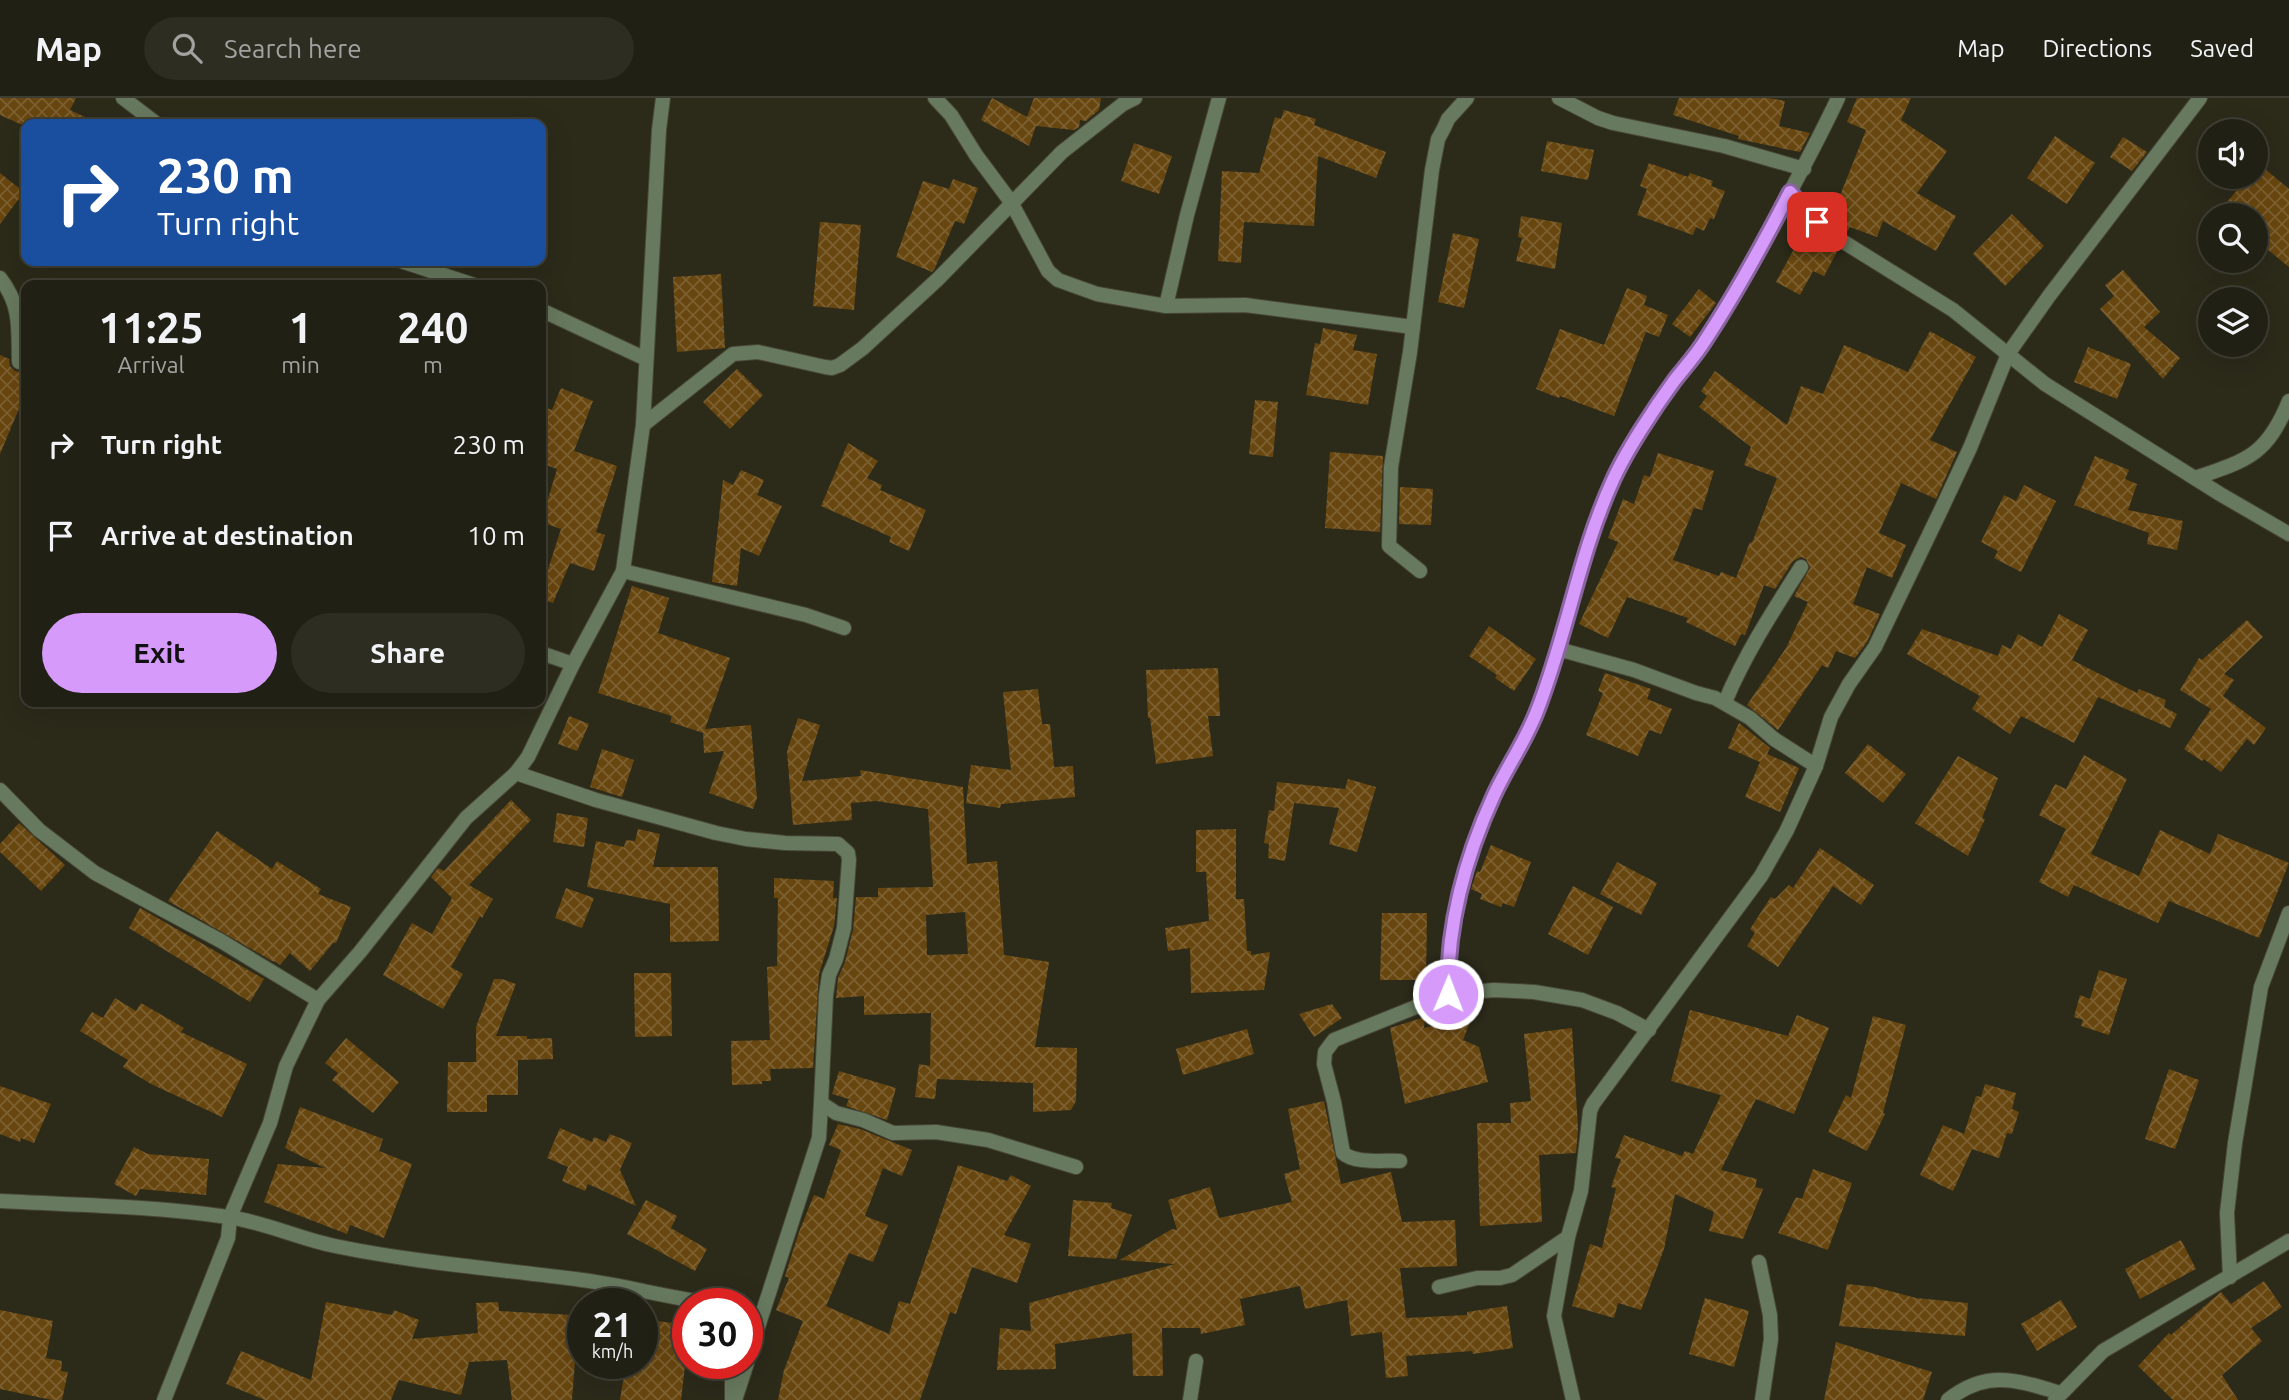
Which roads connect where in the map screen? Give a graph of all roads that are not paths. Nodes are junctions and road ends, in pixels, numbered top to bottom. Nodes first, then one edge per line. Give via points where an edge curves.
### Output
1 (123, 98) edge
2 (663, 98) edge
3 (935, 98) edge
4 (1135, 98) edge
5 (1219, 98) edge
6 (1467, 98) edge
7 (1559, 98) edge
8 (1838, 98) edge
9 (2200, 98) edge
10 (150, 119) edge
11 (1804, 169) junction
12 (1790, 192) junction
13 (1011, 202) junction
14 (416, 266) edge
15 (0, 278) edge
16 (459, 280) edge
17 (1166, 306) junction
18 (546, 312) edge
19 (1413, 327) junction
20 (2008, 354) junction
21 (646, 359) junction
22 (19, 362) dead end
23 (2289, 401) edge
24 (643, 425) junction
25 (2196, 478) junction
26 (2289, 534) edge
27 (1801, 567) dead end
28 (622, 571) junction
29 (1420, 571) dead end
30 (844, 628) dead end
31 (1558, 649) junction
32 (546, 655) edge
33 (573, 664) junction
34 (1725, 702) junction
35 (1816, 766) junction
36 (516, 773) junction
37 (0, 790) edge
38 (2289, 913) edge
39 (1448, 994) junction
40 (318, 1000) junction
41 (1650, 1030) junction
42 (821, 1103) junction
43 (1401, 1161) dead end
44 (1076, 1167) dead end
45 (0, 1201) edge
46 (230, 1217) junction
47 (1568, 1237) junction
48 (2286, 1247) edge
49 (1759, 1262) dead end
50 (2230, 1277) junction
51 (1439, 1287) dead end
52 (672, 1297) edge
53 (763, 1312) edge
54 (1196, 1361) dead end
55 (732, 1379) edge
56 (741, 1379) edge
57 (2057, 1397) edge
58 (164, 1400) edge
59 (733, 1400) edge
60 (1190, 1400) edge
61 (1573, 1400) edge
62 (1762, 1400) edge
63 (1948, 1400) edge

1 - 10 street
2 - 21 street
3 - 13 street
4 - 13 street via 1062,152
5 - 17 street
6 - 19 street via 1438,139
7 - 11 street via 1613,123 1724,146
8 - 11 street
9 - 20 street
11 - 12 street
12 - 20 street via 1826,231 1953,310
12 - 31 street via 1706,340 1672,383 1613,479
13 - 17 street via 1048,271 1058,280 1097,294
13 - 24 street via 939,279 840,365 825,367 758,352 733,354
14 - 16 street
15 - 22 street via 17,310
17 - 19 street via 1245,305
18 - 21 street
19 - 29 street via 1391,467 1387,541
20 - 25 street via 2045,384
20 - 35 street via 1916,561 1874,647 1831,717
21 - 24 street
23 - 25 street via 2276,430 2250,457
24 - 28 street
25 - 26 street
27 - 34 street via 1757,637
28 - 30 street
28 - 33 street
31 - 34 street
31 - 39 street via 1536,713 1474,843 1450,937
32 - 33 street
33 - 36 street via 544,729
34 - 35 street
35 - 41 street via 1761,876
36 - 40 street via 466,818
36 - 42 street via 716,833 838,844 845,849 849,860 844,928 826,995
37 - 40 street via 39,830 94,873
38 - 50 street via 2261,987 2237,1130 2227,1213
39 - 41 street via 1494,990 1570,998 1617,1013
39 - 43 street via 1334,1040 1325,1052 1345,1156
40 - 46 street via 286,1066 270,1123
41 - 47 street via 1590,1111 1581,1191
42 - 44 street via 893,1133 936,1132 977,1138
42 - 53 street via 819,1138
45 - 46 street
46 - 52 street via 347,1248 599,1282
46 - 58 street via 228,1238
47 - 51 street via 1512,1275
47 - 61 street via 1554,1316
48 - 50 street
49 - 62 street via 1771,1339
50 - 57 street via 2102,1351
54 - 60 street
55 - 59 street
56 - 59 street
57 - 63 street via 2020,1381 1998,1379 1973,1385

